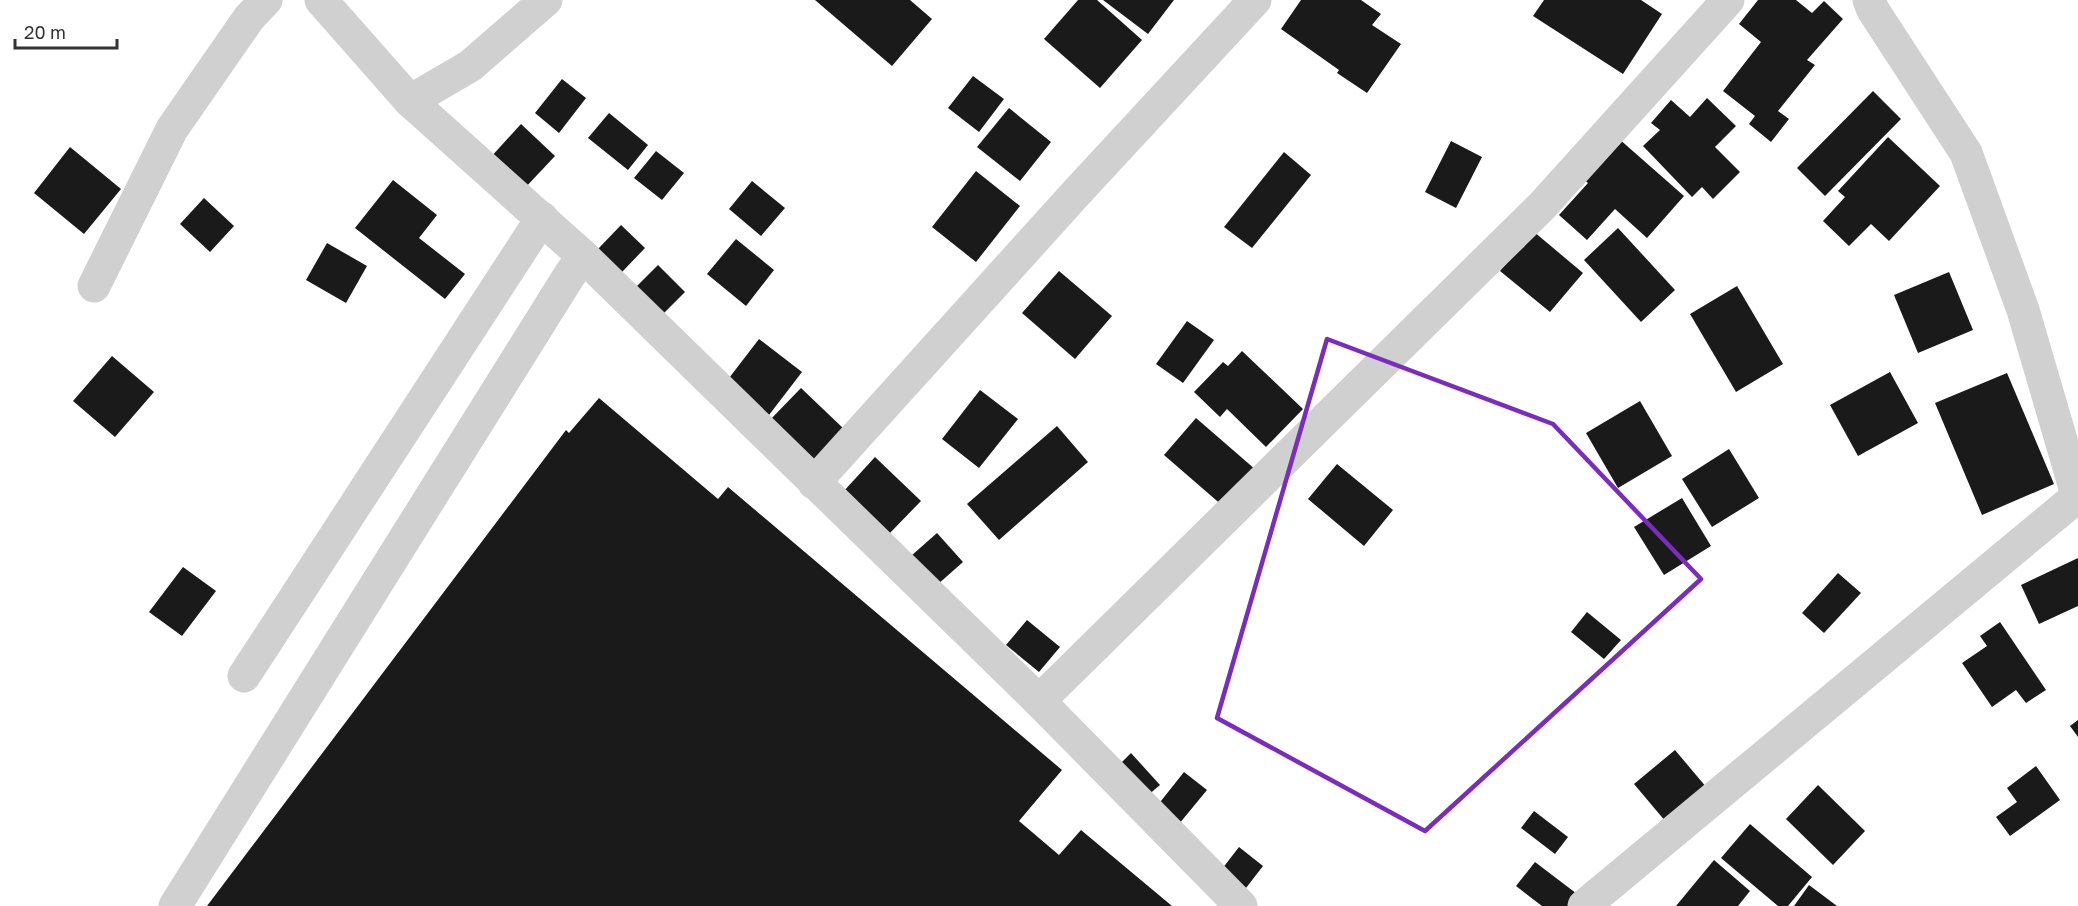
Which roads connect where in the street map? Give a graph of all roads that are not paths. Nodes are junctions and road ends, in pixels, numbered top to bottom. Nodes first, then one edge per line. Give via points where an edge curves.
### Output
1 (266, 0) edge
2 (321, 0) edge
3 (546, 0) edge
4 (1255, 0) edge
5 (1728, 0) edge
6 (1869, 0) edge
7 (410, 100) junction
8 (542, 218) junction
9 (583, 256) junction
10 (94, 286) dead end
11 (814, 483) junction
12 (2078, 497) edge
13 (244, 676) dead end
14 (1039, 701) junction
15 (175, 906) edge
16 (1241, 906) edge
17 (1584, 906) edge

1 - 10 street via 249,18 172,129
2 - 7 street
3 - 7 street via 470,66
4 - 11 street
5 - 14 street via 1542,206
6 - 12 street via 1966,153 2023,310
7 - 8 street
8 - 9 street
8 - 13 street
9 - 11 street
9 - 15 street
11 - 14 street
12 - 17 street
14 - 16 street

